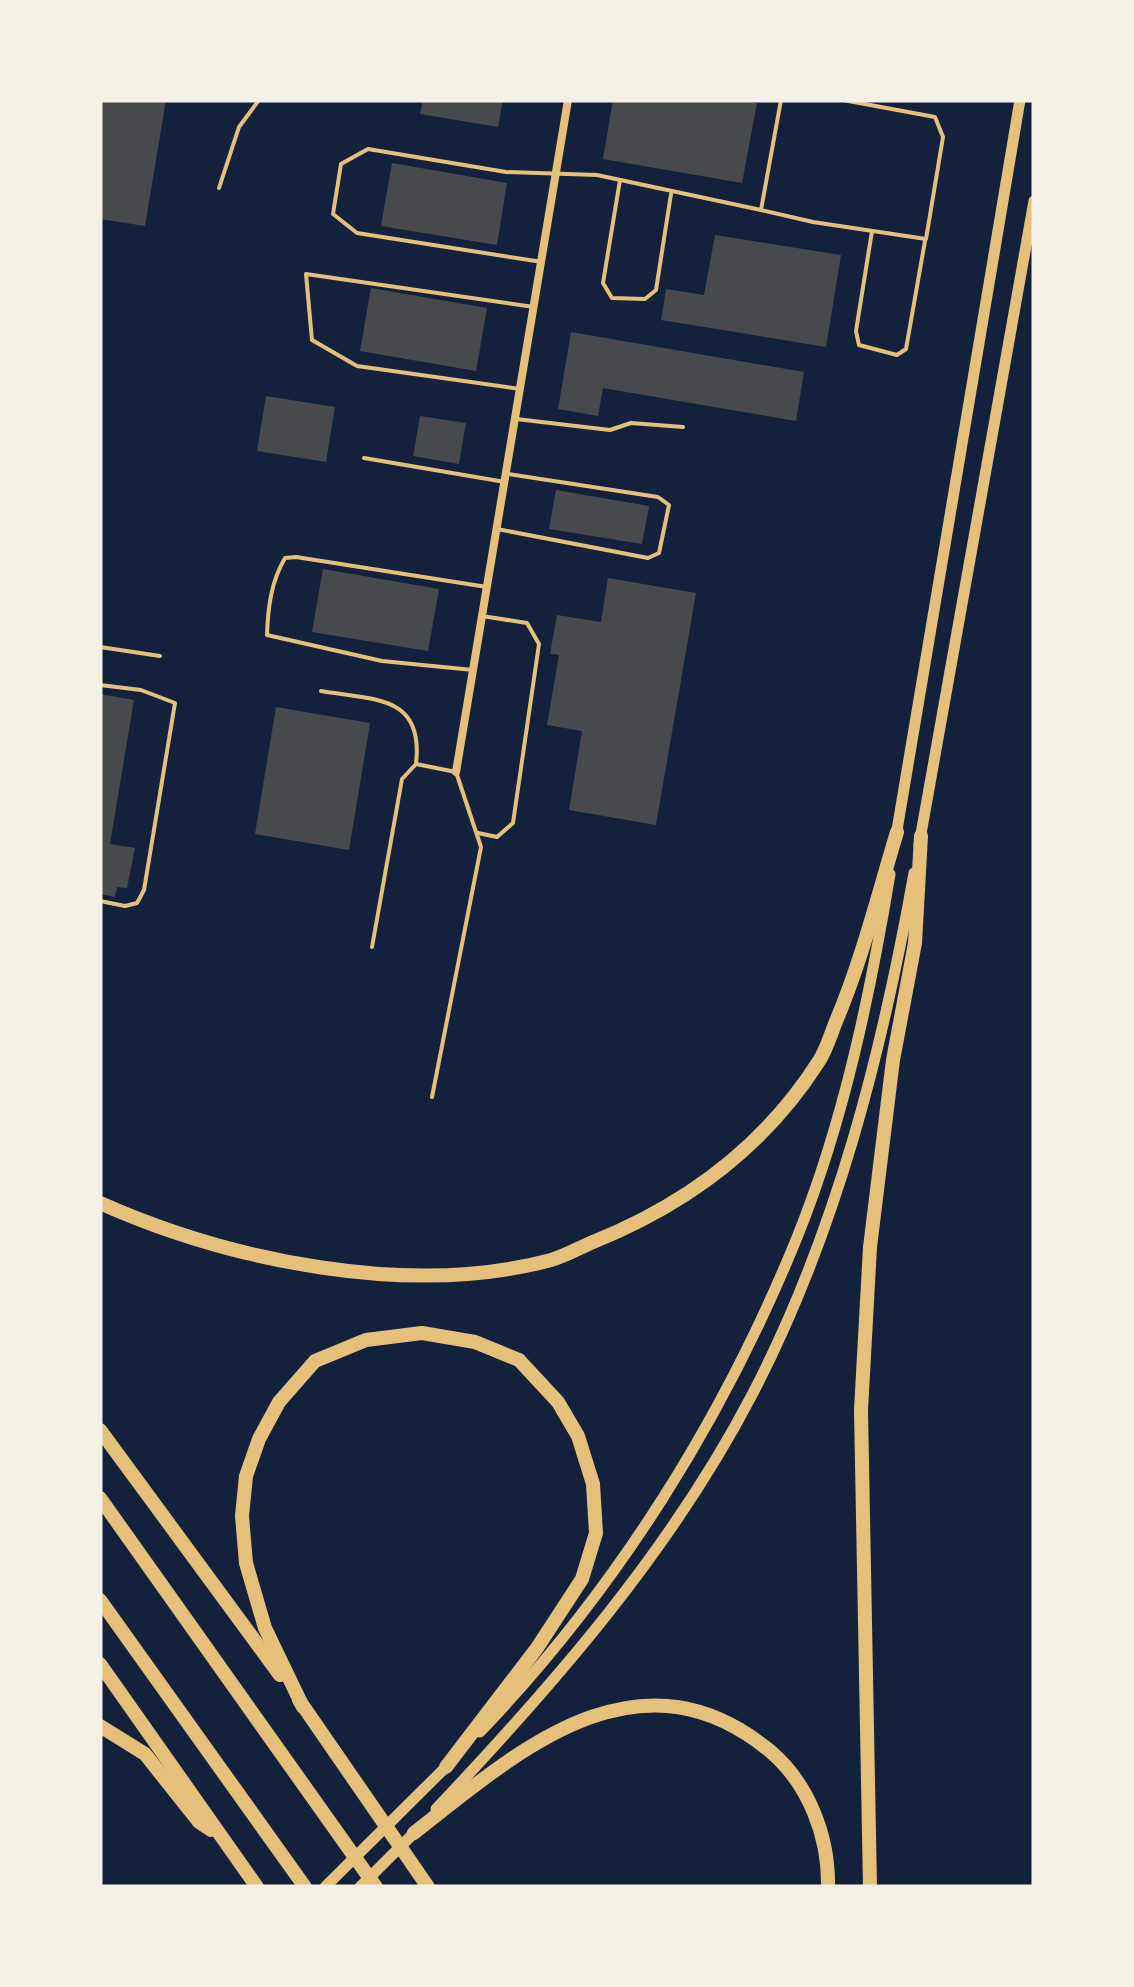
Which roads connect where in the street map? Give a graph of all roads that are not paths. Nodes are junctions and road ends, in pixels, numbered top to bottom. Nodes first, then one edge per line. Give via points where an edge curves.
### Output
1 (259, 100) edge
2 (568, 100) edge
3 (781, 100) edge
4 (842, 100) edge
5 (1020, 100) edge
6 (557, 172) junction
7 (620, 180) junction
8 (219, 188) dead end
9 (672, 192) junction
10 (1034, 201) edge
11 (761, 210) junction
12 (872, 231) junction
13 (926, 239) junction
14 (542, 262) junction
15 (534, 307) junction
16 (520, 389) junction
17 (516, 418) junction
18 (683, 427) dead end
19 (364, 458) dead end
20 (506, 478) junction
21 (497, 529) junction
22 (487, 587) junction
23 (482, 616) junction
24 (100, 647) edge
25 (160, 656) dead end
26 (473, 670) junction
27 (100, 684) edge
28 (322, 690) dead end
29 (416, 764) junction
30 (456, 772) junction
31 (476, 832) junction
32 (897, 832) junction
33 (920, 836) junction
34 (100, 901) edge
35 (372, 947) dead end
36 (432, 1097) dead end
37 (100, 1203) edge
38 (100, 1430) edge
39 (100, 1498) edge
40 (100, 1600) edge
41 (100, 1664) edge
42 (303, 1707) junction
43 (100, 1726) edge
44 (446, 1767) junction
45 (414, 1833) junction
46 (221, 1836) junction
47 (256, 1887) edge
48 (305, 1887) edge
49 (325, 1887) edge
50 (360, 1887) edge
51 (376, 1887) edge
52 (428, 1887) edge
53 (828, 1887) edge
54 (870, 1887) edge

1 - 8 lane via 239,127
2 - 6 street
3 - 11 lane
4 - 13 lane via 936,117 943,137
5 - 32 main road
6 - 7 lane
6 - 14 street
6 - 14 lane via 506,172 368,149 341,164 333,214 357,232
7 - 9 lane
7 - 9 lane via 604,283 612,298 645,299 656,290
9 - 11 lane
10 - 33 main road
11 - 12 lane
12 - 13 lane
12 - 13 lane via 856,331 860,346 897,354 906,349 911,331
14 - 15 street
15 - 16 street
15 - 16 lane via 306,274 312,340 357,366
16 - 17 street
17 - 18 lane via 610,430 631,423
17 - 20 street
19 - 20 lane
20 - 21 street
20 - 21 lane via 658,497 669,505 660,554 648,558
21 - 22 street
22 - 23 street
22 - 26 lane via 285,558 268,607 267,635 382,661
23 - 26 street
23 - 31 lane via 526,623 539,644 512,823 497,837
24 - 25 lane
26 - 30 street
27 - 34 lane via 175,704 144,890 137,904
28 - 29 lane via 386,702 412,719 419,738
29 - 30 lane
29 - 35 lane via 398,793
30 - 31 lane
31 - 36 lane via 481,847
32 - 37 highway via 853,981 821,1058 779,1116 704,1185 638,1224 551,1260 470,1272 388,1274 229,1250
32 - 44 main road via 858,1038 830,1141 798,1234 730,1382 669,1491 598,1592 517,1694
33 - 45 main road via 879,1045 852,1142 822,1238 753,1393 619,1603
33 - 54 highway via 915,943 870,1247 861,1410
38 - 42 highway
39 - 51 highway
40 - 48 highway
41 - 46 highway
42 - 44 highway via 264,1628 246,1564 242,1516 246,1476 278,1402 315,1360 366,1340 422,1332 475,1342 519,1360 558,1402 578,1436 594,1484 596,1533 582,1579
42 - 52 highway
43 - 46 highway via 145,1754 199,1822
44 - 49 main road
45 - 50 main road
45 - 53 highway via 504,1761 566,1725 627,1707 668,1707 738,1728 777,1758 819,1825
46 - 47 highway

